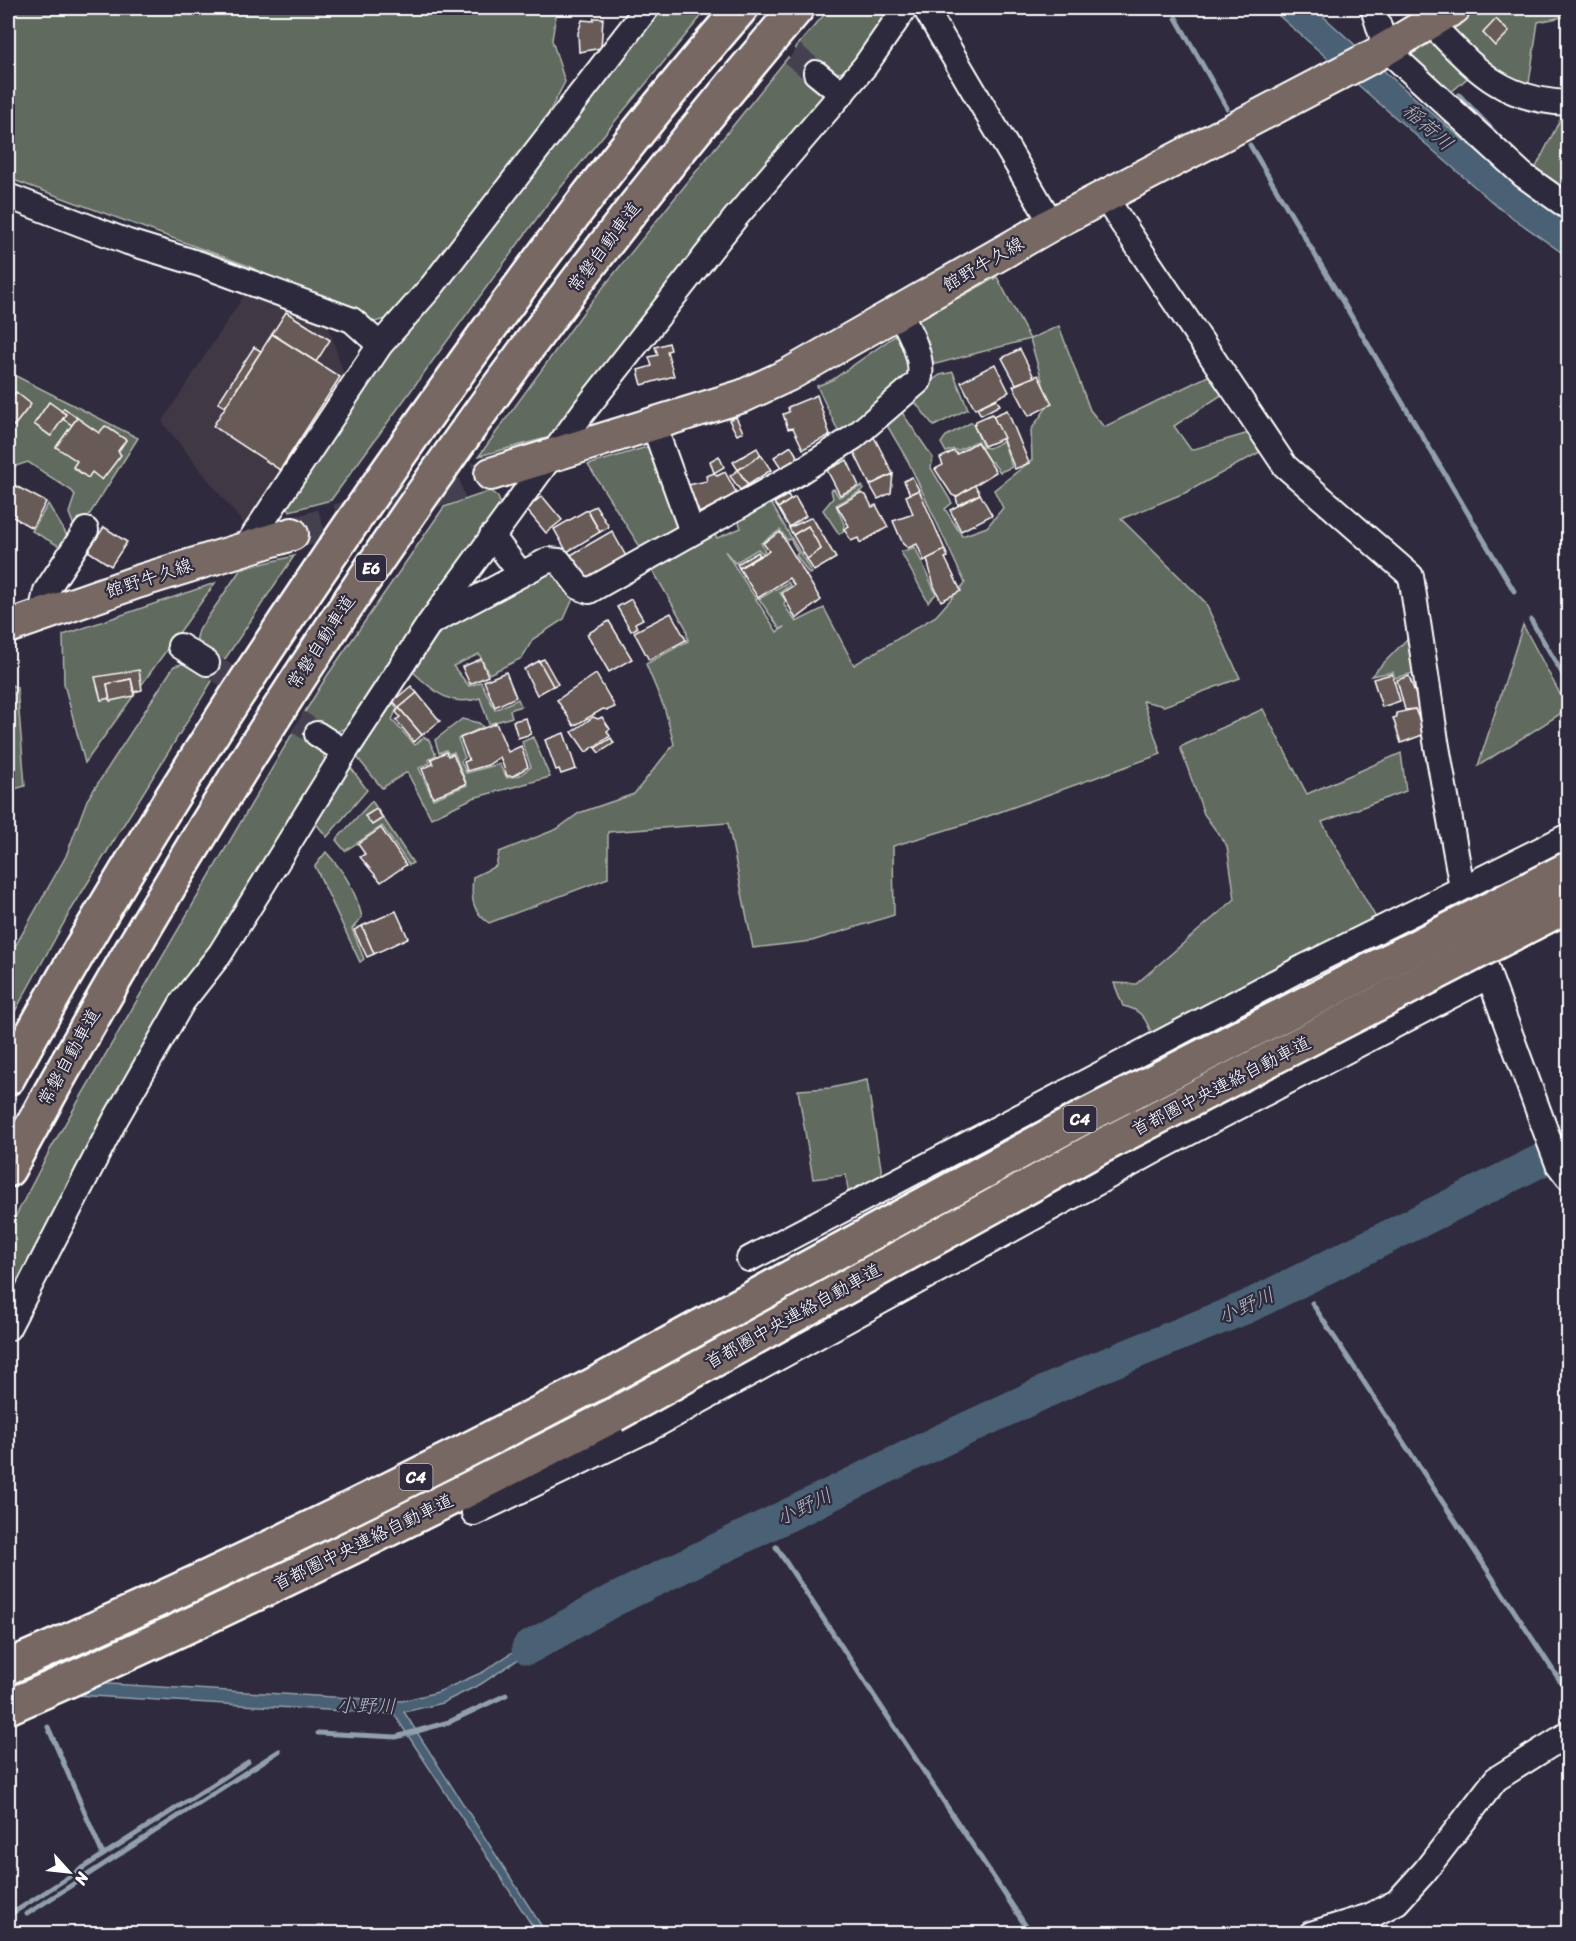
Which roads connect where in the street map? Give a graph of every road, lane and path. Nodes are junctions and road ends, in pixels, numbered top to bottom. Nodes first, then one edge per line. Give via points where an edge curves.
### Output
1 (647, 8) edge
2 (741, 8) edge
3 (797, 8) edge
4 (905, 8) edge
5 (925, 8) edge
6 (1373, 8) edge
7 (1442, 15) edge
8 (1382, 52) junction
9 (816, 73) tunnel mouth
10 (842, 94) junction
11 (1569, 103) edge
12 (8, 196) edge
13 (1104, 196) junction
14 (1569, 207) edge
15 (1052, 224) junction
16 (898, 313) junction
17 (380, 345) junction
18 (654, 426) junction
19 (552, 456) junction
20 (491, 474) tunnel mouth
21 (86, 530) dead end
22 (692, 532) junction
23 (292, 534) tunnel mouth
24 (492, 536) junction
25 (245, 548) junction
26 (521, 574) junction
27 (41, 614) junction
28 (429, 624) junction
29 (8, 627) edge
30 (180, 646) dead end
31 (207, 663) tunnel mouth
32 (317, 734) tunnel mouth
33 (345, 752) junction
34 (1569, 836) edge
35 (1569, 870) edge
36 (1462, 888) junction
37 (1569, 905) edge
38 (1489, 975) junction
39 (8, 1078) edge
40 (1559, 1162) edge
41 (8, 1170) edge
42 (806, 1229) junction
43 (749, 1259) dead end
44 (853, 1316) junction
45 (8, 1324) edge
46 (474, 1513) dead end
47 (8, 1667) edge
48 (8, 1707) edge
49 (1569, 1734) edge
50 (1311, 1934) edge

1 - 17 street via 432,286
2 - 39 highway, E6 via 614,164 490,326 312,580 127,871
3 - 41 highway, 常磐自動車道 / E6 via 651,184 440,468 343,609 164,891
4 - 10 street
5 - 15 street
6 - 8 street
7 - 8 main road, 館野牛久線
7 - 11 street via 1479,71 1506,90 1548,102
8 - 13 main road, 館野牛久線
8 - 14 street via 1523,175
9 - 10 street
10 - 19 street via 729,226
12 - 17 street via 352,320
13 - 15 main road, 館野牛久線
13 - 36 street via 1285,466 1411,576
15 - 16 main road, 館野牛久線
16 - 18 main road, 館野牛久線 via 826,356 761,388
16 - 22 street via 922,371 919,381 854,437
17 - 25 street
18 - 19 main road, 館野牛久線
18 - 22 street
19 - 20 main road, 館野牛久線
19 - 24 street
21 - 27 street via 46,591
22 - 26 street via 588,591 579,587 559,561 548,560
23 - 25 main road, 館野牛久線
24 - 26 street
24 - 28 street
25 - 27 main road, 館野牛久線
26 - 28 street
27 - 29 main road, 館野牛久線
28 - 33 street
30 - 31 street
32 - 33 street
33 - 45 street via 220,954 183,1001 115,1120
34 - 36 street
35 - 47 highway, 首都圏中央連絡自動車道 / C4, bridge via 1095,1111 444,1464 230,1567
36 - 38 street
36 - 42 street
37 - 48 highway, 首都圏中央連絡自動車道 / C4, bridge via 1101,1147 614,1415 448,1501 135,1652
38 - 40 street
38 - 44 street
42 - 43 street
42 - 44 street
44 - 46 street via 645,1431
49 - 50 street via 1496,1779 1397,1902 1370,1916

